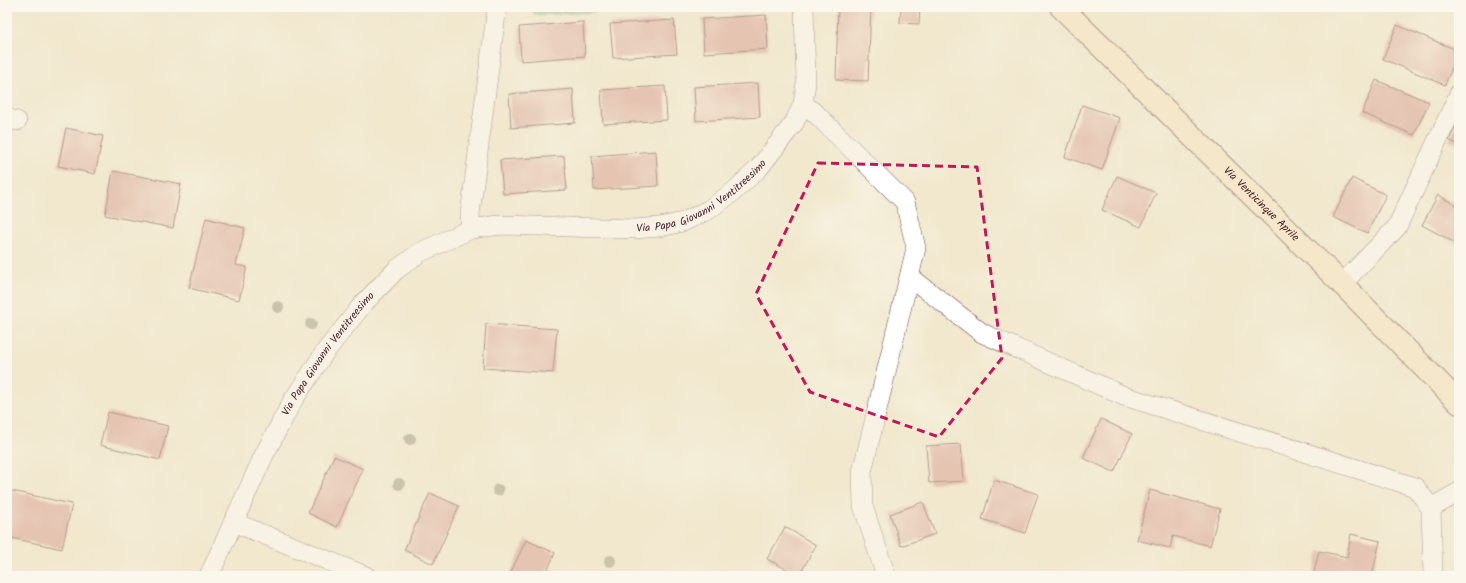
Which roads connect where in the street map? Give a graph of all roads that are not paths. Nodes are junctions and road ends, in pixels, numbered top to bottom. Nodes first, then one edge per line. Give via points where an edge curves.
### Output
1 (497, 7) edge
2 (804, 7) edge
3 (1061, 7) edge
4 (1459, 94) edge
5 (803, 104) junction
6 (471, 229) junction
7 (910, 277) junction
8 (1342, 284) junction
9 (1458, 400) edge
10 (1459, 492) edge
11 (1431, 508) junction
12 (233, 522) junction
13 (209, 576) edge
14 (366, 576) edge
15 (886, 576) edge
16 (1432, 576) edge

1 - 6 street via 470,214
2 - 5 street, Via Papa Giovanni Ventitreesimo via 806,83
3 - 8 main road, Via Venticinque Aprile
4 - 8 street via 1396,227
5 - 6 street, Via Papa Giovanni Ventitreesimo via 794,122 759,168 708,210 683,222 634,229 500,225
5 - 7 street via 905,202 916,248
6 - 12 street, Via Papa Giovanni Ventitreesimo via 419,253 396,270 363,304 325,352 292,402
7 - 11 street via 982,333 1117,393 1415,487
7 - 15 street via 862,472 863,506
8 - 9 main road, Via Venticinque Aprile
10 - 11 street
11 - 16 street
12 - 13 street, Via Papa Giovanni Ventitreesimo
12 - 14 street

